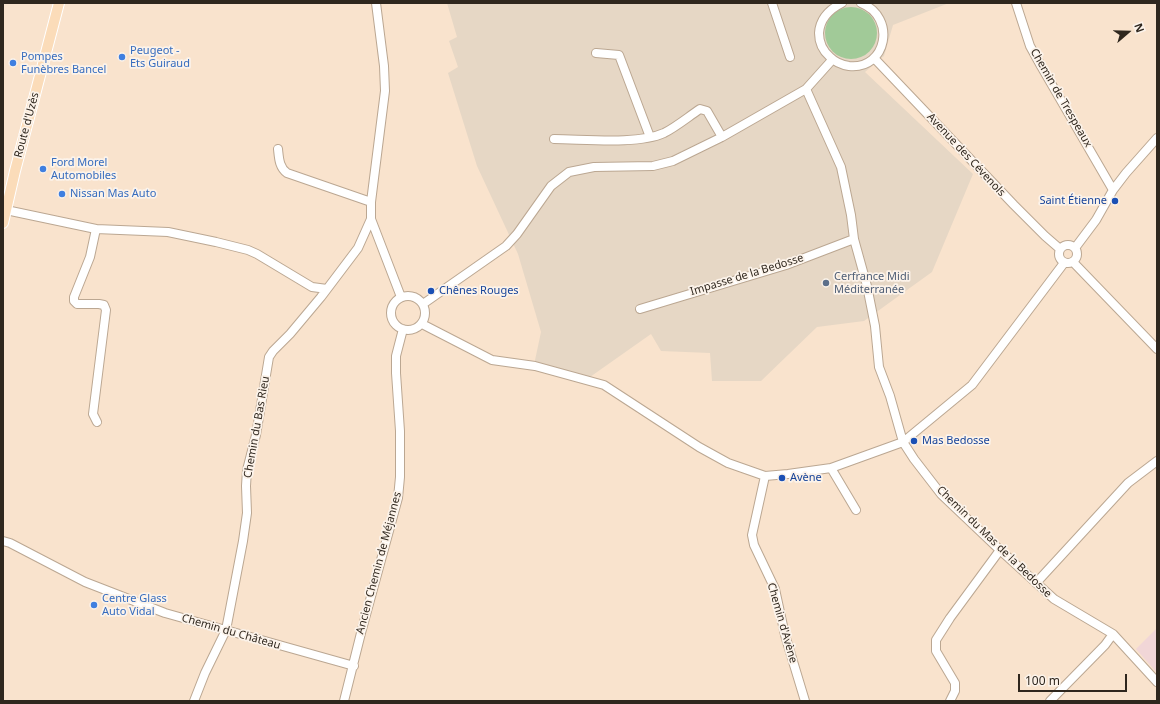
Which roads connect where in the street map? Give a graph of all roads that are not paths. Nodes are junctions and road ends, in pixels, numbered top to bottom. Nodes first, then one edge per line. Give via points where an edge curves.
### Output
1 (59, 3) edge
2 (376, 3) edge
3 (772, 3) edge
4 (842, 3) edge
5 (861, 3) edge
6 (1016, 3) edge
7 (873, 6) edge
8 (596, 53) dead end
9 (790, 57) dead end
10 (874, 58) junction
11 (832, 60) junction
12 (806, 89) junction
13 (650, 137) junction
14 (722, 137) junction
15 (1157, 138) edge
16 (554, 139) dead end
17 (278, 149) dead end
18 (1113, 190) junction
19 (371, 202) junction
20 (6, 210) junction
21 (371, 219) junction
22 (3, 224) edge
23 (96, 229) junction
24 (854, 239) junction
25 (1075, 248) junction
26 (1060, 249) junction
27 (1073, 262) junction
28 (1064, 263) junction
29 (327, 288) junction
30 (401, 297) junction
31 (423, 304) junction
32 (640, 309) dead end
33 (422, 324) junction
34 (403, 329) junction
35 (1157, 349) edge
36 (97, 422) dead end
37 (903, 442) junction
38 (1157, 461) edge
39 (831, 468) junction
40 (765, 476) junction
41 (856, 510) dead end
42 (3, 541) edge
43 (1000, 550) junction
44 (1036, 583) junction
45 (226, 630) junction
46 (1113, 634) junction
47 (354, 666) junction
48 (1157, 682) edge
49 (194, 701) edge
50 (344, 701) edge
51 (805, 701) edge
52 (950, 701) edge
53 (1050, 701) edge

1 - 20 main road, Route d'Uzès
2 - 19 street via 385,91
3 - 9 street
4 - 11 street via 826,14 819,33 825,53
5 - 7 street
6 - 18 street, Chemin de Trespeaux via 1030,46
7 - 10 street via 883,28 882,44
8 - 13 street via 619,55
10 - 11 street via 864,64 853,66 842,65
10 - 26 street, Avenue des Cévenols via 1014,205
11 - 12 street
12 - 14 street
12 - 24 street, Chemin du Mas de la Bedosse via 841,167
13 - 14 street via 664,133 700,109 707,111
13 - 16 street via 618,140
14 - 31 street via 674,160 653,166 594,167 569,172 551,186 506,246
15 - 18 street
17 - 19 street via 281,166 287,173
18 - 25 street via 1096,220
19 - 21 street
20 - 22 main road, Route d'Uzès
20 - 23 street
21 - 29 street, Chemin du Bas Rieu via 358,248
21 - 30 street
23 - 29 street via 168,232 248,250 312,287
23 - 36 street via 90,257 74,301 77,304 104,305 106,310 93,414
24 - 32 street, Impasse de la Bedosse via 786,265
24 - 37 street, Chemin du Mas de la Bedosse via 875,326 879,367
25 - 26 street via 1066,245
25 - 27 street via 1077,257
26 - 28 street via 1059,258
27 - 28 street
27 - 35 street
28 - 37 street via 972,384
29 - 45 street, Chemin du Bas Rieu via 269,357 256,435 247,470 247,513
30 - 31 street via 411,295
30 - 34 street via 393,305 392,317 398,327
31 - 33 street via 426,314
33 - 34 street via 414,329
33 - 40 street via 492,360 535,366 604,386 698,447 728,463
34 - 47 street, Ancien Chemin de Méjannes via 396,356 400,431 398,498
37 - 39 street
37 - 43 street, Chemin du Mas de la Bedosse via 941,494
38 - 44 street via 1128,483
39 - 40 street
39 - 41 street
40 - 51 street, Chemin d'Avène via 752,535 754,545 775,589 785,635
42 - 45 street, Chemin du Château via 85,582 165,613
43 - 44 street, Chemin du Mas de la Bedosse
43 - 52 street via 936,640 936,651 955,682 955,691
44 - 46 street, Chemin du Mas de la Bedosse via 1054,600
45 - 47 street, Chemin du Château
45 - 49 street, Chemin du Bas Rieu
46 - 48 street, Chemin du Mas de la Bedosse
46 - 53 street
47 - 50 street, Ancien Chemin de Méjannes

